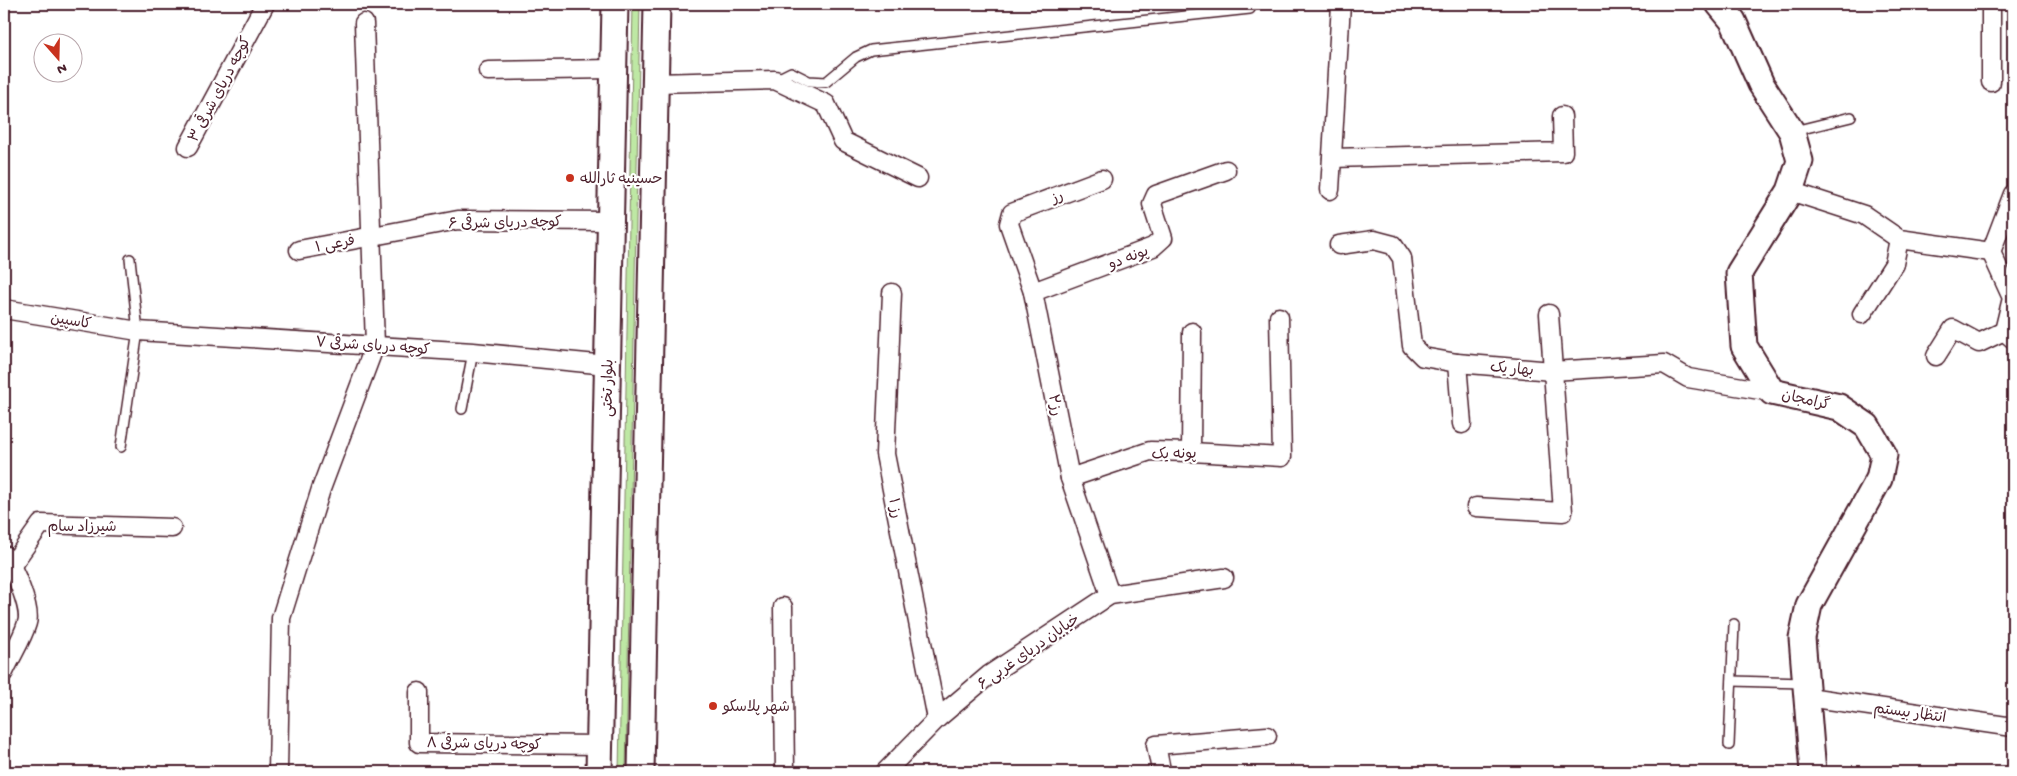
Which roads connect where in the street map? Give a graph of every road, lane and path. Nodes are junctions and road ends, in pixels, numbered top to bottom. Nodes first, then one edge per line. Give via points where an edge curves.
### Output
1 (265, 4) edge
2 (615, 4) edge
3 (657, 4) edge
4 (1341, 4) edge
5 (1719, 4) edge
6 (1991, 4) edge
7 (1250, 10) dead end
8 (364, 23) dead end
9 (612, 69) junction
10 (488, 71) dead end
11 (775, 80) junction
12 (1991, 82) dead end
13 (655, 83) junction
14 (1562, 116) dead end
15 (1851, 117) dead end
16 (1792, 132) junction
17 (188, 147) dead end
18 (1332, 158) junction
19 (1226, 170) dead end
20 (918, 178) dead end
21 (1102, 179) dead end
22 (1330, 190) dead end
23 (1790, 191) junction
24 (2013, 194) edge
25 (1012, 213) joint
26 (610, 221) junction
27 (371, 236) junction
28 (1899, 239) junction
29 (1339, 245) dead end
30 (299, 250) dead end
31 (1991, 252) junction
32 (130, 259) dead end
33 (1033, 292) junction
34 (892, 293) dead end
35 (4, 309) edge
36 (1549, 314) dead end
37 (1862, 314) dead end
38 (1279, 317) dead end
39 (138, 331) junction
40 (1192, 332) dead end
41 (2009, 335) edge
42 (375, 345) junction
43 (473, 352) junction
44 (1936, 356) dead end
45 (1457, 363) junction
46 (607, 366) junction
47 (1552, 371) junction
48 (1772, 392) junction
49 (462, 409) dead end
50 (1462, 424) dead end
51 (122, 447) dead end
52 (1191, 452) junction
53 (1070, 478) junction
54 (1476, 507) dead end
55 (172, 528) dead end
56 (8, 560) edge
57 (1224, 578) dead end
58 (1110, 595) junction
59 (783, 607) dead end
60 (1734, 624) dead end
61 (4, 672) edge
62 (1732, 681) junction
63 (1807, 690) junction
64 (419, 692) dead end
65 (938, 720) junction
66 (2013, 727) edge
67 (1267, 736) dead end
68 (600, 745) junction
69 (1729, 745) dead end
70 (1158, 771) edge
71 (278, 772) edge
72 (599, 772) edge
73 (641, 772) edge
74 (785, 772) edge
75 (885, 772) edge
76 (1813, 772) edge

1 - 17 street, کوچه دریای شرقی ۳
2 - 9 main road, بلوار تختی
3 - 13 main road
4 - 18 street
5 - 16 main road, گرامجان via 1733,21 1761,84
6 - 12 street
7 - 11 lane via 871,50 856,57 826,82 809,81 791,72
8 - 27 street
9 - 10 street
9 - 26 main road, بلوار تختی
11 - 13 street
11 - 20 street via 826,104 843,140
13 - 73 main road
14 - 18 street via 1563,152
15 - 16 lane
16 - 23 main road, گرامجان via 1800,161
18 - 22 street
19 - 33 street, پونه دو via 1156,195 1152,204 1163,238 1153,247
21 - 25 street, رز
23 - 28 street via 1864,215
23 - 48 main road, گرامجان via 1739,273 1744,346
24 - 31 street
25 - 33 street, رز۲ via 1009,224
26 - 27 street, کوچه دریای شرقی ۶ via 458,220
26 - 46 main road, بلوار تختی
27 - 30 street, فرعی ۱
27 - 42 street
28 - 31 street
28 - 37 street via 1894,264
29 - 45 street, بهار یک via 1374,240 1393,245 1402,258 1412,346 1422,357
31 - 41 street via 2012,298
32 - 39 lane
33 - 53 street, رز۲
34 - 65 street, رز ۱ via 885,454
35 - 39 street, کاسپين
36 - 47 street
38 - 52 street, پونه یک via 1282,457
39 - 42 street, کوچه دریای شرقی ۷
39 - 51 lane
40 - 52 street
41 - 44 street via 1979,343 1953,329
42 - 43 street, کوچه دریای شرقی ۷
42 - 71 street via 321,489 281,618
43 - 46 street, کوچه دریای شرقی ۷
43 - 49 lane
45 - 47 street, بهار یک
45 - 50 street
46 - 68 main road, بلوار تختی
47 - 48 street, بهار یک via 1664,364 1688,378
47 - 54 street via 1563,512
48 - 63 main road, گرامجان via 1839,407 1867,426 1884,455 1879,479 1809,605 1802,638
52 - 53 street, پونه یک via 1150,452
53 - 58 street, رز۲
55 - 56 street, شیرزاد سام via 41,524
56 - 61 street via 24,598 28,621
57 - 58 street
58 - 65 street, خیابان دریای غربی ۶ via 989,675
59 - 74 street
60 - 62 lane
62 - 63 lane
62 - 69 lane
63 - 66 street, انتظار بیستم
63 - 76 main road, گرامجان
64 - 68 street, کوچه دریای شرقی ۸ via 419,743
65 - 75 street, خیابان دریای غربی ۶
67 - 70 street via 1156,745
68 - 72 main road, بلوار تختی

